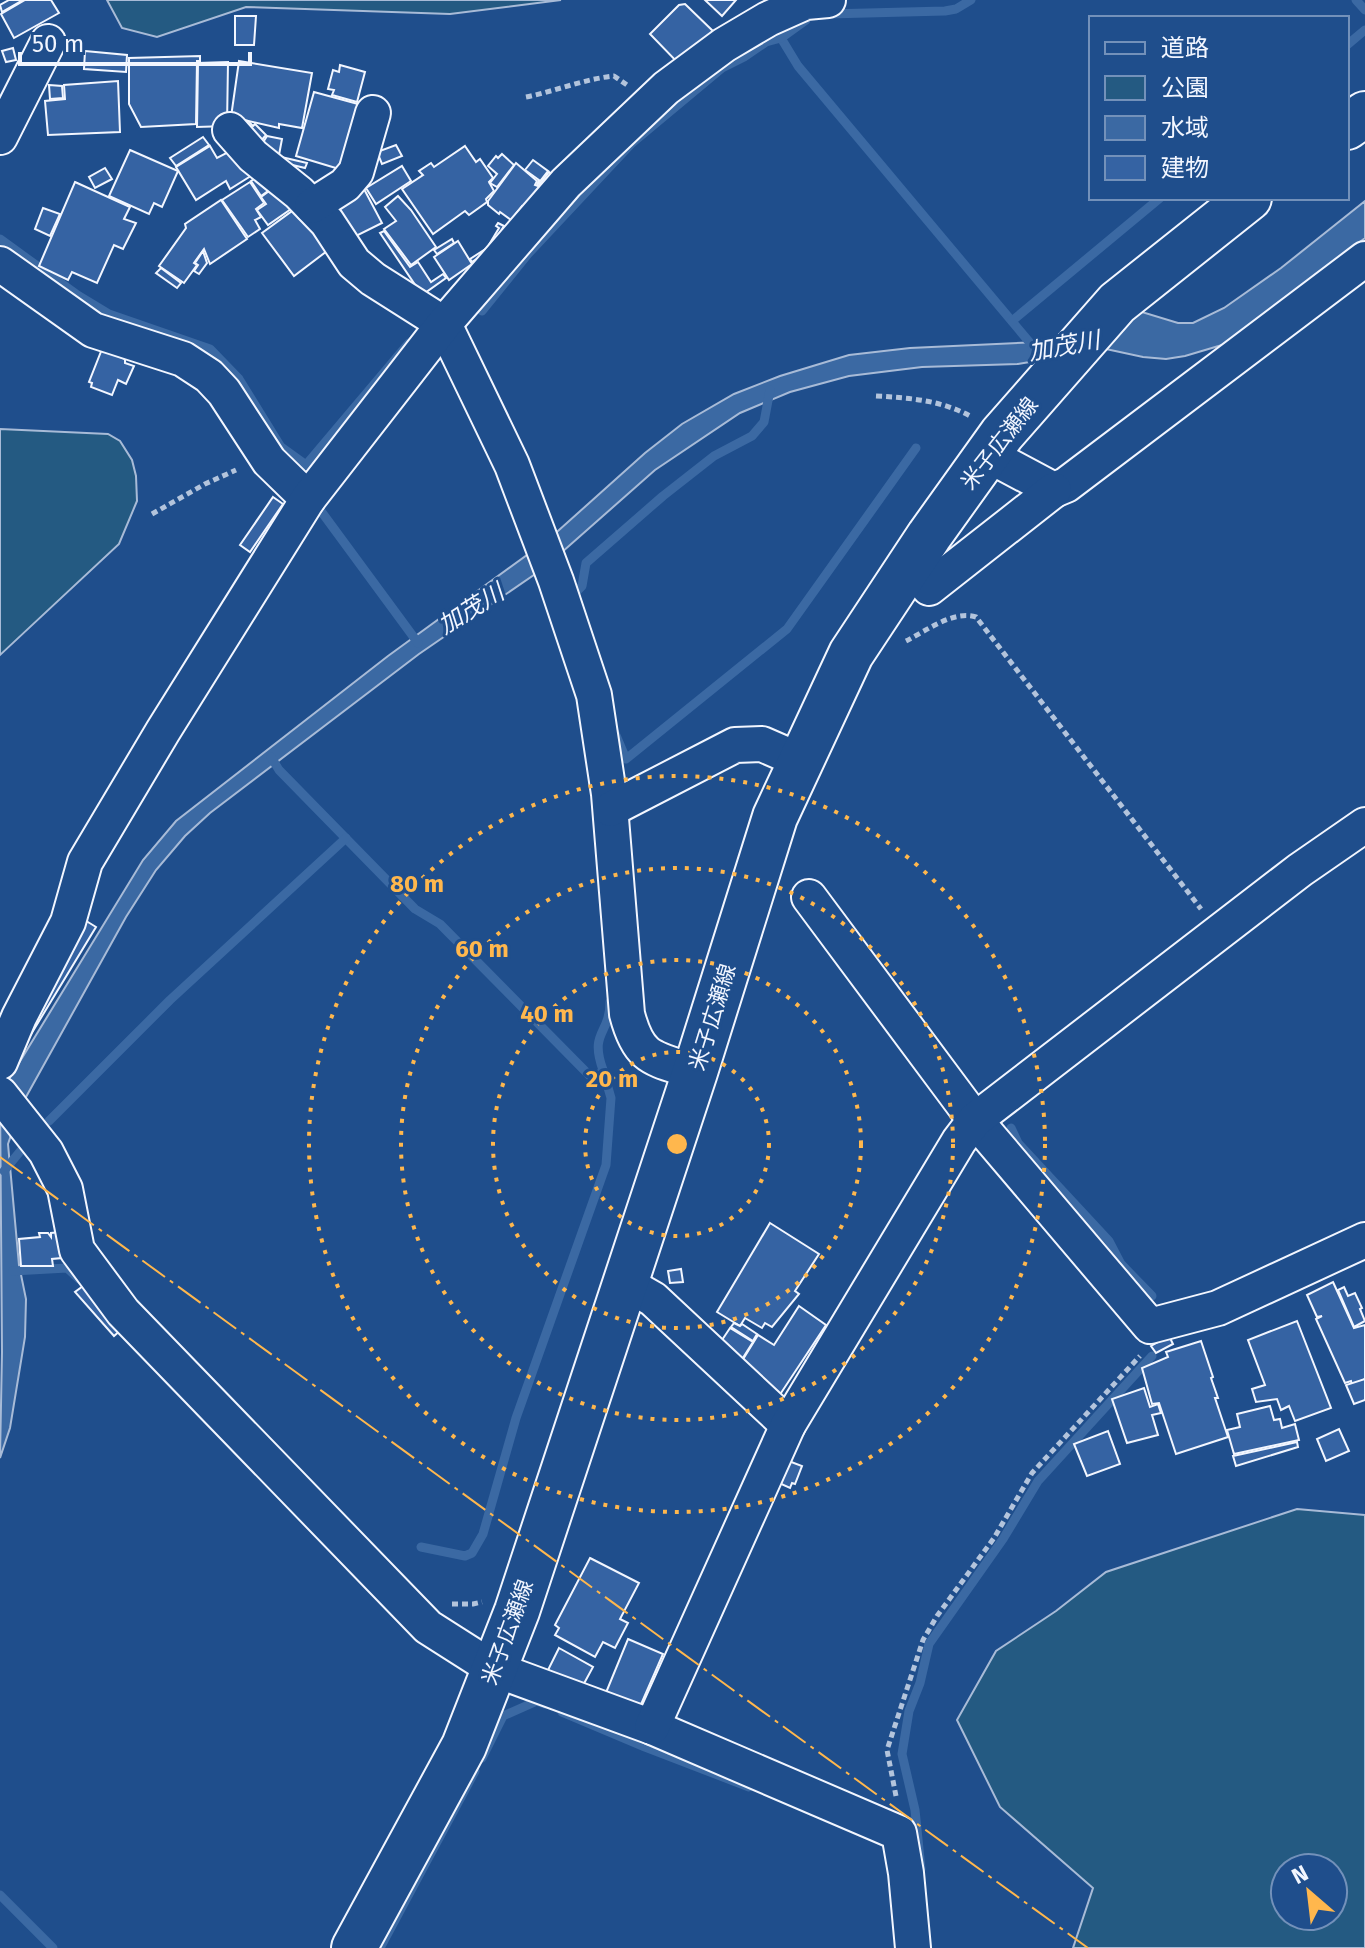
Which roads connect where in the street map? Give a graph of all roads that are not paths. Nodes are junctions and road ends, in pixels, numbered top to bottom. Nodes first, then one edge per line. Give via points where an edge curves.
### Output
1 (828, 0) edge
2 (48, 42) dead end
3 (373, 113) dead end
4 (230, 130) dead end
5 (0, 137) edge
6 (1246, 200) edge
7 (312, 206) junction
8 (1365, 259) edge
9 (0, 264) edge
10 (444, 324) junction
11 (995, 445) junction
12 (1054, 490) junction
13 (308, 499) junction
14 (929, 588) dead end
15 (801, 761) junction
16 (611, 809) junction
17 (1365, 825) edge
18 (809, 897) dead end
19 (0, 1062) edge
20 (695, 1072) junction
21 (0, 1094) edge
22 (975, 1120) junction
23 (1365, 1240) edge
24 (625, 1283) junction
25 (788, 1425) junction
26 (494, 1669) junction
27 (652, 1727) junction
28 (354, 1948) edge
29 (913, 1948) edge

1 - 10 street via 806,2 768,19 692,67 566,183
2 - 5 street
3 - 7 street via 356,172
4 - 7 street
6 - 11 main road, 米子広瀬線 via 1117,303
7 - 10 street via 354,263
8 - 12 street
9 - 13 street via 93,330 183,359 209,376 269,461
10 - 13 street
10 - 16 street via 512,465 594,695
11 - 12 street
11 - 15 main road, 米子広瀬線 via 851,654
12 - 14 street
13 - 19 street via 85,862 68,922
15 - 16 street via 762,744 735,745
15 - 20 main road, 米子広瀬線 via 775,817
16 - 20 street via 632,1035 644,1052
17 - 22 street
18 - 22 street
20 - 24 main road, 米子広瀬線
21 - 26 street via 46,1152 65,1189 77,1250 123,1312 428,1627
22 - 23 street via 1150,1326 1218,1308
22 - 25 street
24 - 25 street via 653,1299
24 - 26 main road, 米子広瀬線
25 - 27 street
26 - 27 street
26 - 28 main road, 米子広瀬線 via 464,1746
27 - 29 street via 899,1833

